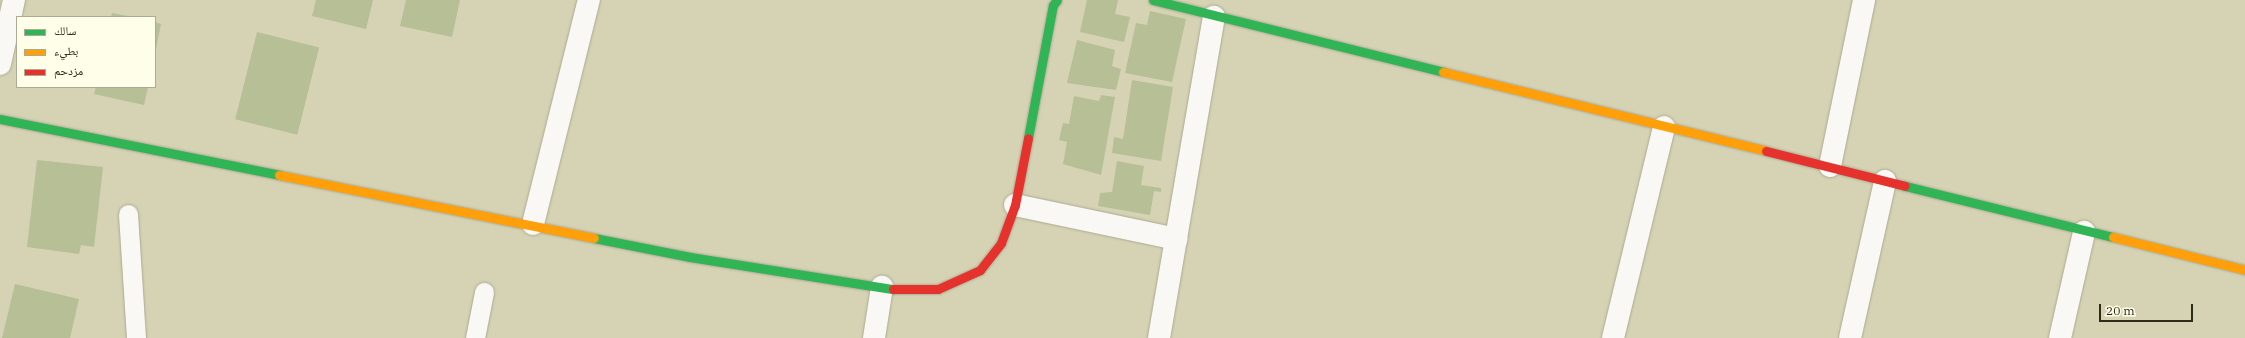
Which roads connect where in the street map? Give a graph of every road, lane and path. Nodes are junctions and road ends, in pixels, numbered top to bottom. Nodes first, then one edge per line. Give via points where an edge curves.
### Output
1 (14, 0) edge
2 (589, 0) edge
3 (1057, 0) edge
4 (1153, 0) edge
5 (1864, 0) edge
6 (1214, 17) junction
7 (0, 64) edge
8 (0, 119) edge
9 (1664, 127) junction
10 (1830, 166) junction
11 (1885, 181) junction
12 (1015, 205) junction
13 (128, 214) dead end
14 (533, 224) junction
15 (2084, 232) junction
16 (1176, 239) junction
17 (2245, 270) edge
18 (882, 287) junction
19 (484, 292) dead end
20 (136, 338) edge
21 (475, 338) edge
22 (874, 338) edge
23 (1159, 338) edge
24 (1613, 338) edge
25 (1850, 338) edge
26 (2060, 338) edge

1 - 7 street
2 - 14 street
3 - 12 street via 1052,5
4 - 6 street
5 - 10 street
6 - 9 street
6 - 16 street
8 - 14 street
9 - 10 street
9 - 24 street
10 - 11 street
11 - 15 street
11 - 25 street
12 - 16 street
12 - 18 street via 1001,243 980,270 938,290
13 - 20 lane
14 - 18 street via 690,257
15 - 17 street
15 - 26 street
16 - 23 street
18 - 22 street
19 - 21 lane

